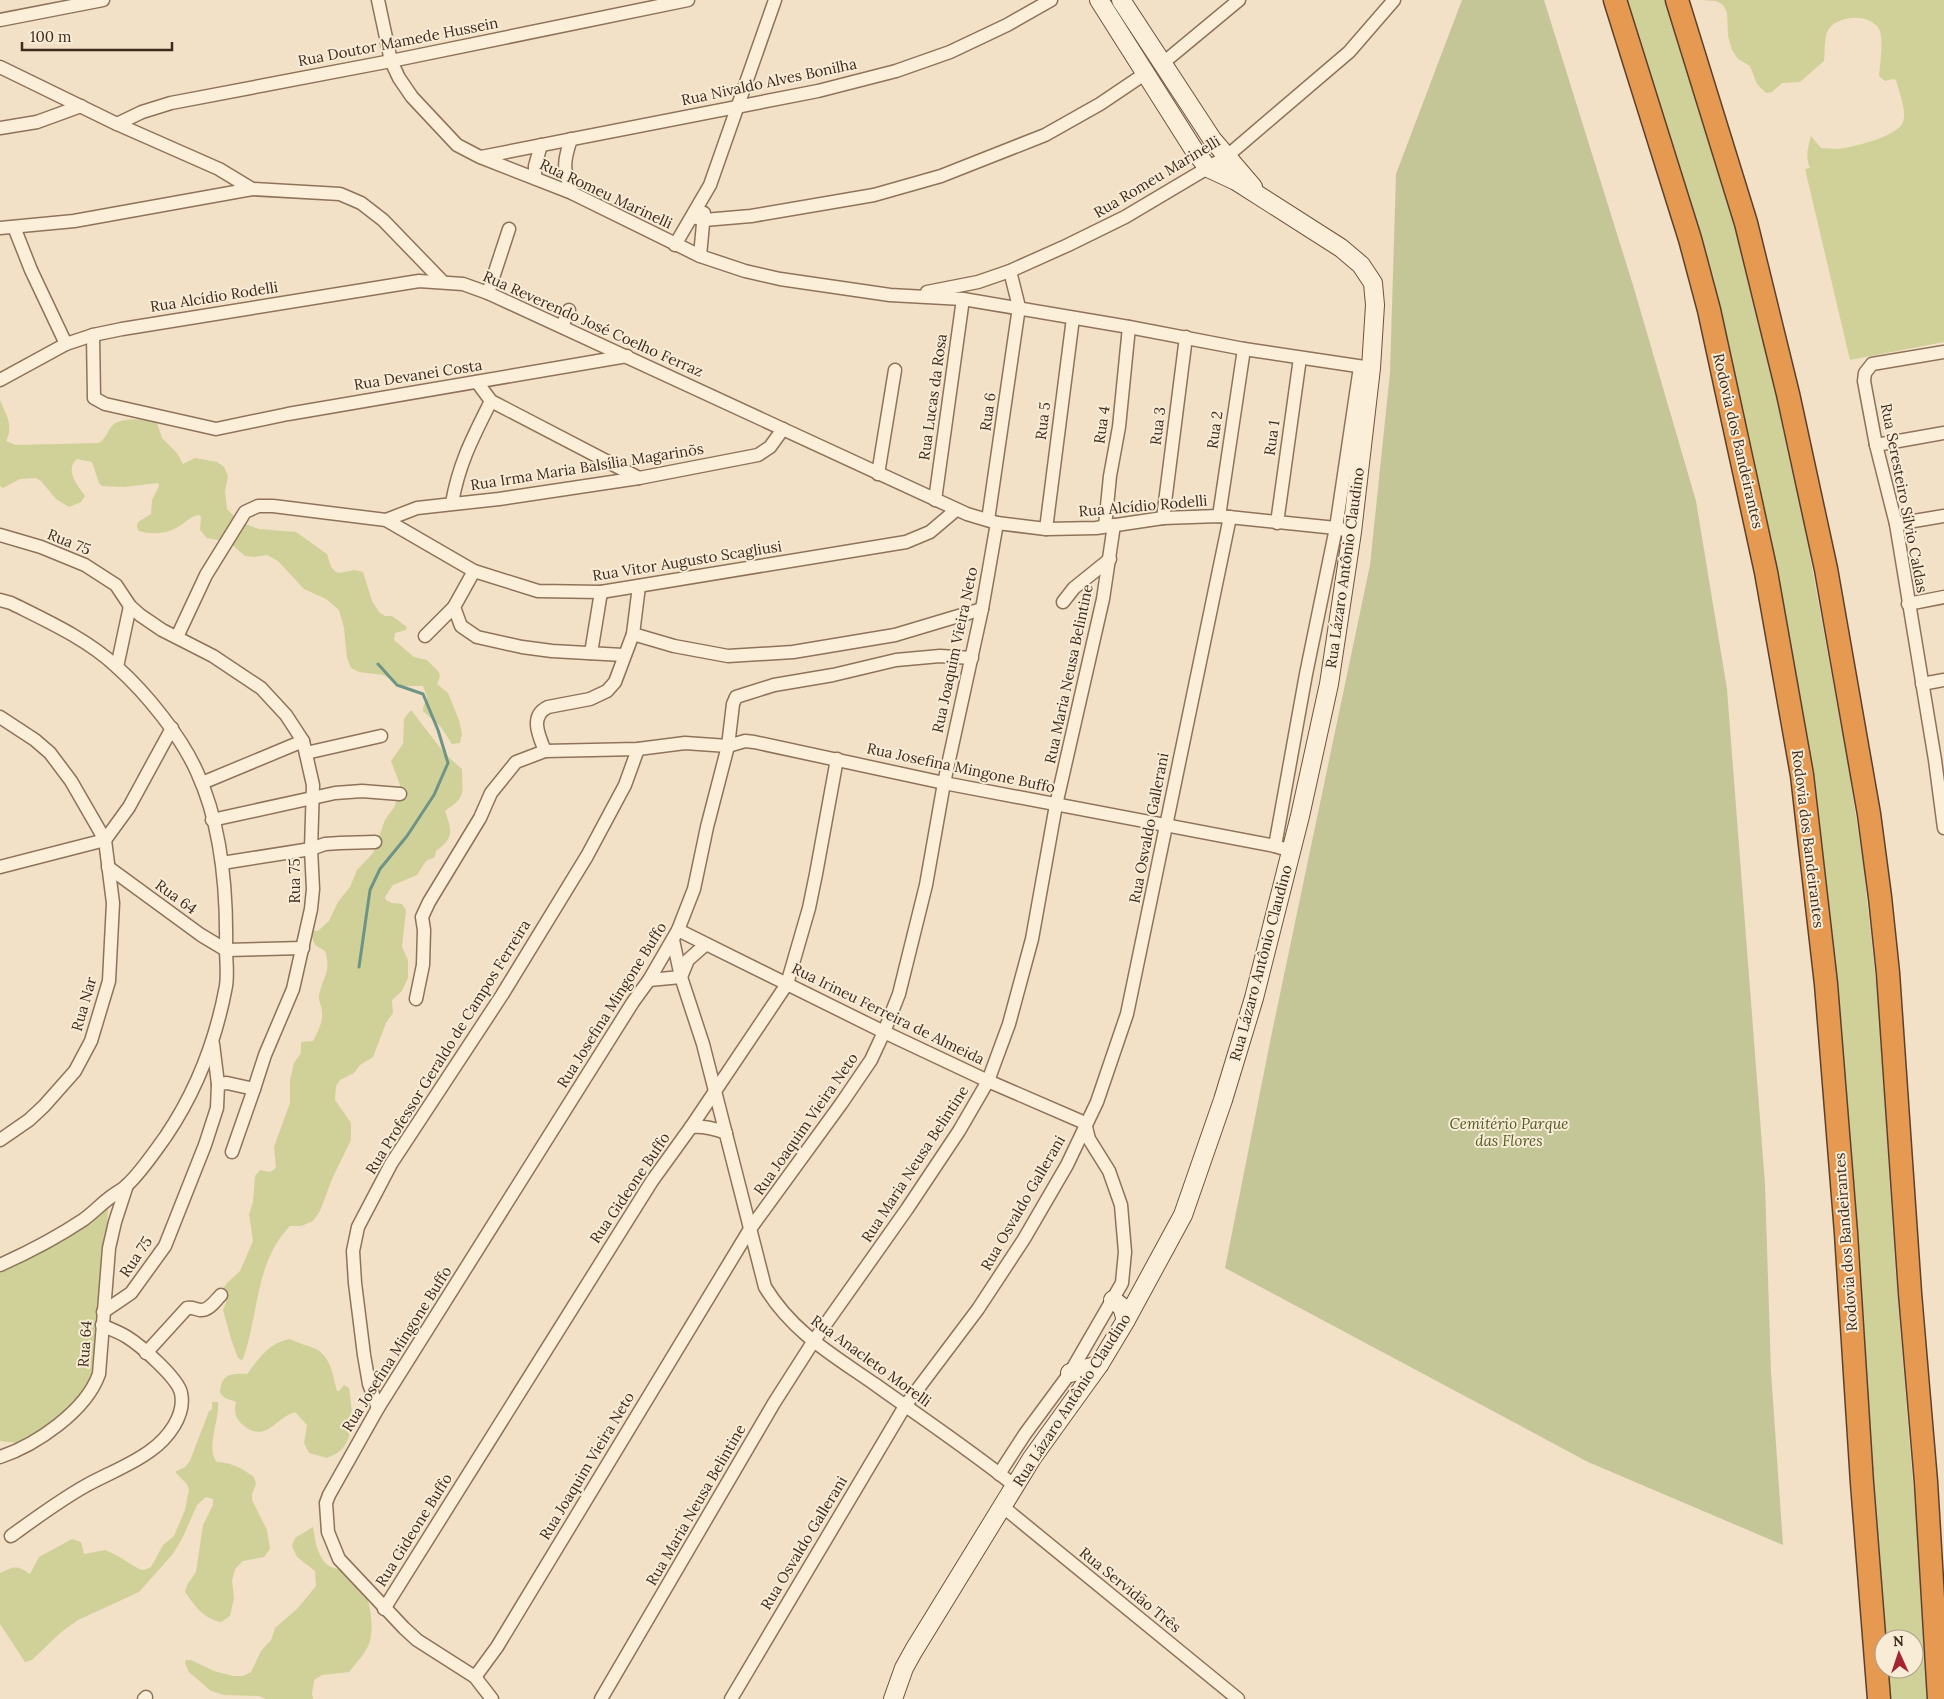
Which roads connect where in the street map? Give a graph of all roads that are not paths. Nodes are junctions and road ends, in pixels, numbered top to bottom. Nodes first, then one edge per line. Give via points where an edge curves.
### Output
1 (103, 0) edge
2 (378, 0) edge
3 (688, 0) edge
4 (775, 0) edge
5 (1051, 0) edge
6 (1100, 0) edge
7 (1121, 0) edge
8 (1239, 0) edge
9 (1394, 0) edge
10 (1615, 0) edge
11 (1678, 0) edge
12 (0, 20) edge
13 (391, 61) junction
14 (1163, 63) junction
15 (0, 67) edge
16 (1146, 73) junction
17 (81, 106) junction
18 (737, 106) junction
19 (117, 124) junction
20 (0, 128) edge
21 (572, 139) junction
22 (541, 145) junction
23 (480, 157) junction
24 (1226, 157) junction
25 (1208, 168) junction
26 (535, 178) junction
27 (252, 189) junction
28 (572, 193) junction
29 (1265, 201) junction
30 (698, 218) junction
31 (14, 227) junction
32 (0, 228) edge
33 (509, 229) dead end
34 (675, 245) junction
35 (700, 256) junction
36 (1010, 271) junction
37 (443, 282) junction
38 (978, 282) junction
39 (488, 293) junction
40 (910, 296) junction
41 (963, 299) junction
42 (1019, 308) junction
43 (569, 310) dead end
44 (1073, 318) junction
45 (562, 326) junction
46 (1130, 327) junction
47 (93, 335) junction
48 (1186, 338) junction
49 (66, 344) junction
50 (1244, 349) junction
51 (1944, 352) edge
52 (627, 356) junction
53 (1300, 358) junction
54 (1365, 368) junction
55 (894, 370) dead end
56 (1, 378) edge
57 (476, 382) junction
58 (491, 401) junction
59 (783, 429) junction
60 (1944, 433) edge
61 (1876, 445) junction
62 (878, 474) junction
63 (639, 478) junction
64 (934, 500) junction
65 (452, 503) junction
66 (956, 510) junction
67 (1224, 516) junction
68 (1944, 516) edge
69 (1163, 518) junction
70 (386, 520) junction
71 (993, 522) junction
72 (1277, 523) junction
73 (1896, 524) junction
74 (1109, 526) junction
75 (1046, 529) junction
76 (1344, 530) junction
77 (0, 535) edge
78 (1110, 559) junction
79 (474, 571) junction
80 (639, 586) junction
81 (601, 592) junction
82 (1944, 597) edge
83 (0, 600) edge
84 (1063, 602) dead end
85 (1908, 604) junction
86 (130, 606) junction
87 (454, 608) junction
88 (982, 609) junction
89 (632, 634) junction
90 (425, 636) dead end
91 (177, 637) junction
92 (591, 653) junction
93 (624, 655) junction
94 (972, 658) junction
95 (117, 667) junction
96 (1944, 680) edge
97 (1922, 684) junction
98 (0, 717) edge
99 (172, 728) junction
100 (381, 736) dead end
101 (728, 746) junction
102 (304, 747) junction
103 (638, 749) junction
104 (545, 751) junction
105 (837, 759) junction
106 (1940, 759) edge
107 (202, 783) junction
108 (944, 783) junction
109 (400, 794) dead end
110 (313, 797) junction
111 (1056, 805) junction
112 (1943, 811) edge
113 (212, 820) junction
114 (1166, 825) junction
115 (1944, 828) edge
116 (105, 840) junction
117 (375, 842) dead end
118 (311, 849) junction
119 (1283, 849) junction
120 (222, 863) junction
121 (0, 867) edge
122 (108, 867) junction
123 (676, 935) junction
124 (705, 945) junction
125 (302, 948) junction
126 (226, 950) junction
127 (681, 977) junction
128 (649, 980) junction
129 (787, 984) junction
130 (416, 999) dead end
131 (884, 1032) junction
132 (213, 1044) junction
133 (988, 1081) junction
134 (218, 1084) junction
135 (254, 1089) junction
136 (715, 1089) junction
137 (1085, 1123) junction
138 (691, 1127) junction
139 (726, 1133) junction
140 (0, 1140) edge
141 (232, 1152) dead end
142 (127, 1185) junction
143 (750, 1229) junction
144 (0, 1265) edge
145 (220, 1295) dead end
146 (1113, 1300) junction
147 (103, 1312) junction
148 (1126, 1320) junction
149 (102, 1325) junction
150 (813, 1342) junction
151 (146, 1353) junction
152 (1099, 1365) junction
153 (1070, 1373) junction
154 (906, 1406) junction
155 (378, 1408) junction
156 (0, 1457) edge
157 (1000, 1474) junction
158 (1015, 1486) junction
159 (1002, 1506) junction
160 (11, 1536) dead end
161 (384, 1609) junction
162 (475, 1678) junction
163 (492, 1699) edge
164 (601, 1699) edge
165 (731, 1699) edge
166 (893, 1699) edge
167 (1238, 1699) edge
168 (1879, 1699) edge
169 (1939, 1699) edge

1 - 12 street
2 - 13 street, Rua Romeu Marinelli
3 - 13 street, Rua Doutor Mamede Hussein
4 - 18 street
5 - 18 street, Rua Nivaldo Alves Bonilha via 1007,26 950,52 896,71 818,91
6 - 16 main road
7 - 14 main road, Rua Lázaro Antônio Claudino
8 - 14 street
9 - 24 street, Rua Romeu Marinelli via 1349,52
10 - 168 highway, Rodovia dos Bandeirantes via 1709,310 1766,572 1802,774 1828,1003
11 - 169 highway via 1746,223 1788,394 1826,569 1869,814 1888,973
13 - 19 street, Rua Doutor Mamede Hussein via 171,103
13 - 23 street, Rua Romeu Marinelli via 412,97 437,126 457,145
14 - 24 main road, Rua Lázaro Antônio Claudino
15 - 17 street
16 - 25 main road
16 - 30 street via 1045,135 941,176 874,195 751,216
17 - 19 street
17 - 20 street via 37,122
18 - 21 street, Rua Nivaldo Alves Bonilha
18 - 30 street
19 - 27 street via 220,169
21 - 22 street, Rua Nivaldo Alves Bonilha
21 - 28 street via 565,159 565,174
22 - 23 street, Rua Nivaldo Alves Bonilha
22 - 26 street
23 - 26 street, Rua Romeu Marinelli
24 - 25 street, Rua Romeu Marinelli
24 - 29 main road, Rua Lázaro Antônio Claudino
25 - 29 main road, Rua Lázaro Antônio Claudino via 1236,181
25 - 36 street, Rua Romeu Marinelli via 1125,217
26 - 28 street, Rua Romeu Marinelli
27 - 31 street via 74,221
27 - 37 street via 340,194 361,203 383,220
28 - 34 street, Rua Romeu Marinelli
29 - 54 main road, Rua Lázaro Antônio Claudino via 1341,248 1361,265 1373,283 1375,305
30 - 34 street
30 - 35 street
31 - 32 street
31 - 49 street
33 - 39 street
34 - 35 street, Rua Romeu Marinelli
35 - 40 street, Rua Romeu Marinelli via 744,272 780,279
36 - 38 street, Rua Romeu Marinelli
36 - 42 street
37 - 39 street, Rua Reverendo José Coelho Ferraz via 463,284
37 - 47 street, Rua Alcídio Rodelli via 419,281
38 - 40 street, Rua Romeu Marinelli
38 - 41 street, Rua Romeu Marinelli
39 - 45 street, Rua Reverendo José Coelho Ferraz
40 - 41 street, Rua Romeu Marinelli
41 - 42 street, Rua Romeu Marinelli
41 - 64 street, Rua Lucas da Rosa
42 - 44 street, Rua Romeu Marinelli
42 - 71 street, Rua 6
43 - 45 street
44 - 46 street, Rua Romeu Marinelli
44 - 75 street, Rua 5
45 - 52 street, Rua Reverendo José Coelho Ferraz
46 - 48 street, Rua Romeu Marinelli
46 - 74 street, Rua 4 via 1110,476
47 - 49 street, Rua Alcídio Rodelli
47 - 57 street, Rua Devanei Costa via 94,398 105,404 216,429
48 - 50 street, Rua Romeu Marinelli
48 - 69 street, Rua 3
49 - 56 street, Rua Alcídio Rodelli
50 - 53 street, Rua Romeu Marinelli
50 - 67 street, Rua 2
51 - 61 street, Rua Seresteiro Sílvio Caldas via 1872,364 1865,373
52 - 57 street, Rua Devanei Costa
52 - 59 street, Rua Reverendo José Coelho Ferraz
53 - 54 street, Rua Romeu Marinelli
53 - 72 street, Rua 1
54 - 76 main road, Rua Lázaro Antônio Claudino
55 - 62 street
57 - 58 street
58 - 63 street
58 - 65 street via 465,454
59 - 62 street, Rua Reverendo José Coelho Ferraz
59 - 63 street, Rua Irma Maria Balsília Magarinõs via 770,447 758,455
60 - 61 street
61 - 73 street, Rua Seresteiro Sílvio Caldas
62 - 64 street, Rua Reverendo José Coelho Ferraz
63 - 65 street, Rua Irma Maria Balsília Magarinõs
64 - 66 street, Rua Reverendo José Coelho Ferraz
65 - 70 street, Rua Irma Maria Balsília Magarinõs via 417,508
66 - 71 street, Rua Reverendo José Coelho Ferraz
66 - 80 street, Rua Vitor Augusto Scagliusi via 930,532 906,542
67 - 69 street, Rua Alcídio Rodelli
67 - 72 street, Rua Alcídio Rodelli
67 - 114 street, Rua Osvaldo Gallerani
68 - 73 street
69 - 74 street, Rua Alcídio Rodelli
70 - 79 street, Rua Vitor Augusto Scagliusi
70 - 91 street, Rua Vitor Augusto Scagliusi via 273,506 258,506 248,511 206,575
71 - 75 street, Rua Alcídio Rodelli
71 - 88 street, Rua Joaquim Vieira Neto
72 - 76 street, Rua Alcídio Rodelli
73 - 85 street, Rua Seresteiro Sílvio Caldas
74 - 75 street, Rua Alcídio Rodelli
74 - 78 street, Rua Maria Neusa Belintine
76 - 119 street via 1306,674
76 - 119 main road, Rua Lázaro Antônio Claudino via 1329,684
77 - 86 street, Rua 75 via 85,564 116,585
78 - 84 street via 1074,588
78 - 111 street, Rua Maria Neusa Belintine
79 - 81 street, Rua Vitor Augusto Scagliusi via 538,591
79 - 87 street
80 - 81 street, Rua Vitor Augusto Scagliusi
80 - 89 street
81 - 92 street
82 - 85 street
83 - 95 street via 11,602 88,644
85 - 97 street, Rua Seresteiro Sílvio Caldas
86 - 91 street, Rua 75
86 - 95 street
87 - 90 street
87 - 92 street via 461,626 477,637 529,648
88 - 89 street via 895,635 793,652 728,656
88 - 94 street, Rua Joaquim Vieira Neto
89 - 93 street
91 - 102 street, Rua 75 via 213,656 260,688 286,715
92 - 93 street
93 - 104 street via 615,682 607,691 590,699 542,710 536,729
94 - 101 street via 940,656 896,660 743,693 733,704
94 - 108 street, Rua Joaquim Vieira Neto
95 - 99 street
96 - 97 street
97 - 106 street, Rua Seresteiro Sílvio Caldas
98 - 116 street via 50,753 71,781
99 - 107 street
99 - 116 street via 129,807
100 - 102 street
101 - 103 street via 685,743
101 - 105 street, Rua Josefina Mingone Buffo via 754,742
101 - 123 street, Rua Josefina Mingone Buffo via 694,889
102 - 107 street
102 - 110 street, Rua 75
103 - 104 street
103 - 155 street, Rua Professor Geraldo de Campos Ferreira via 625,785 587,856 502,996 390,1164 358,1227 353,1251 358,1310 369,1384
104 - 130 street via 516,762 504,774 428,902 422,917 423,965
105 - 108 street, Rua Josefina Mingone Buffo
105 - 129 street, Rua Gideone Buffo via 811,899
106 - 112 street, Rua Seresteiro Sílvio Caldas
107 - 113 street
108 - 111 street, Rua Josefina Mingone Buffo
108 - 131 street, Rua Joaquim Vieira Neto via 926,885 899,994
109 - 110 street via 362,791
110 - 113 street
110 - 118 street, Rua 75
111 - 114 street, Rua Josefina Mingone Buffo
111 - 133 street, Rua Maria Neusa Belintine via 1032,939 1009,1024
112 - 115 street, Rua Seresteiro Sílvio Caldas
113 - 120 street
114 - 119 street, Rua Josefina Mingone Buffo
114 - 137 street, Rua Osvaldo Gallerani via 1127,1014 1097,1102
116 - 121 street
116 - 122 street, Rua Nar
117 - 118 street via 325,844
118 - 120 street
118 - 125 street, Rua 75 via 313,889
119 - 148 main road, Rua Lázaro Antônio Claudino via 1254,998 1222,1100 1183,1215
120 - 126 street via 227,902
122 - 126 street, Rua 64
122 - 140 street, Rua Nar via 113,903 109,981 91,1041 75,1071 44,1106
123 - 124 street, Rua Irineu Ferreira de Almeida
123 - 127 street, Rua Anacleto Morelli
123 - 128 street, Rua Josefina Mingone Buffo
124 - 127 street via 688,960
124 - 129 street, Rua Irineu Ferreira de Almeida
125 - 126 street
125 - 135 street, Rua 75 via 293,989
126 - 132 street via 227,984
127 - 128 street
127 - 136 street, Rua Anacleto Morelli
128 - 155 street, Rua Josefina Mingone Buffo
129 - 131 street, Rua Irineu Ferreira de Almeida
129 - 136 street, Rua Gideone Buffo
131 - 133 street, Rua Irineu Ferreira de Almeida
131 - 143 street, Rua Joaquim Vieira Neto via 871,1060 842,1104
132 - 134 street, Rua 75
132 - 142 street via 177,1119
133 - 137 street, Rua Irineu Ferreira de Almeida
133 - 150 street, Rua Maria Neusa Belintine via 918,1194
134 - 135 street
134 - 147 street, Rua 75 via 217,1108 205,1145 165,1246 131,1293
135 - 141 street, Rua 75
136 - 138 street, Rua Gideone Buffo
136 - 139 street, Rua Anacleto Morelli
137 - 146 street via 1089,1139 1109,1171 1121,1205 1125,1252 1122,1283
137 - 154 street, Rua Osvaldo Gallerani via 1067,1164 1018,1247 978,1309
138 - 139 street via 703,1126
138 - 161 street, Rua Gideone Buffo via 652,1181
139 - 143 street, Rua Anacleto Morelli
142 - 144 street via 85,1219
142 - 147 street, Rua 64 via 109,1248
143 - 150 street, Rua Anacleto Morelli via 765,1287 793,1324
143 - 162 street, Rua Joaquim Vieira Neto via 497,1647
145 - 151 street via 207,1309 187,1308
146 - 148 main road via 1122,1307
146 - 153 street
147 - 149 street, Rua 64
148 - 152 main road, Rua Lázaro Antônio Claudino
149 - 151 street via 127,1337
149 - 156 street, Rua 64 via 99,1374 84,1401 56,1426 16,1452
150 - 154 street, Rua Anacleto Morelli
150 - 164 street, Rua Maria Neusa Belintine
151 - 160 street via 167,1371 181,1394 181,1407 169,1433 150,1451 58,1503
152 - 153 main road
152 - 158 main road, Rua Lázaro Antônio Claudino
153 - 157 street
154 - 157 street, Rua Anacleto Morelli
154 - 165 street, Rua Osvaldo Gallerani
155 - 161 street, Rua Josefina Mingone Buffo via 329,1495 326,1513 332,1545 339,1558
157 - 158 street, Rua Anacleto Morelli
158 - 159 main road, Rua Lázaro Antônio Claudino
159 - 166 main road, Rua Lázaro Antônio Claudino via 914,1650
159 - 167 street, Rua Servidão Três
161 - 162 street via 417,1640
162 - 163 street

